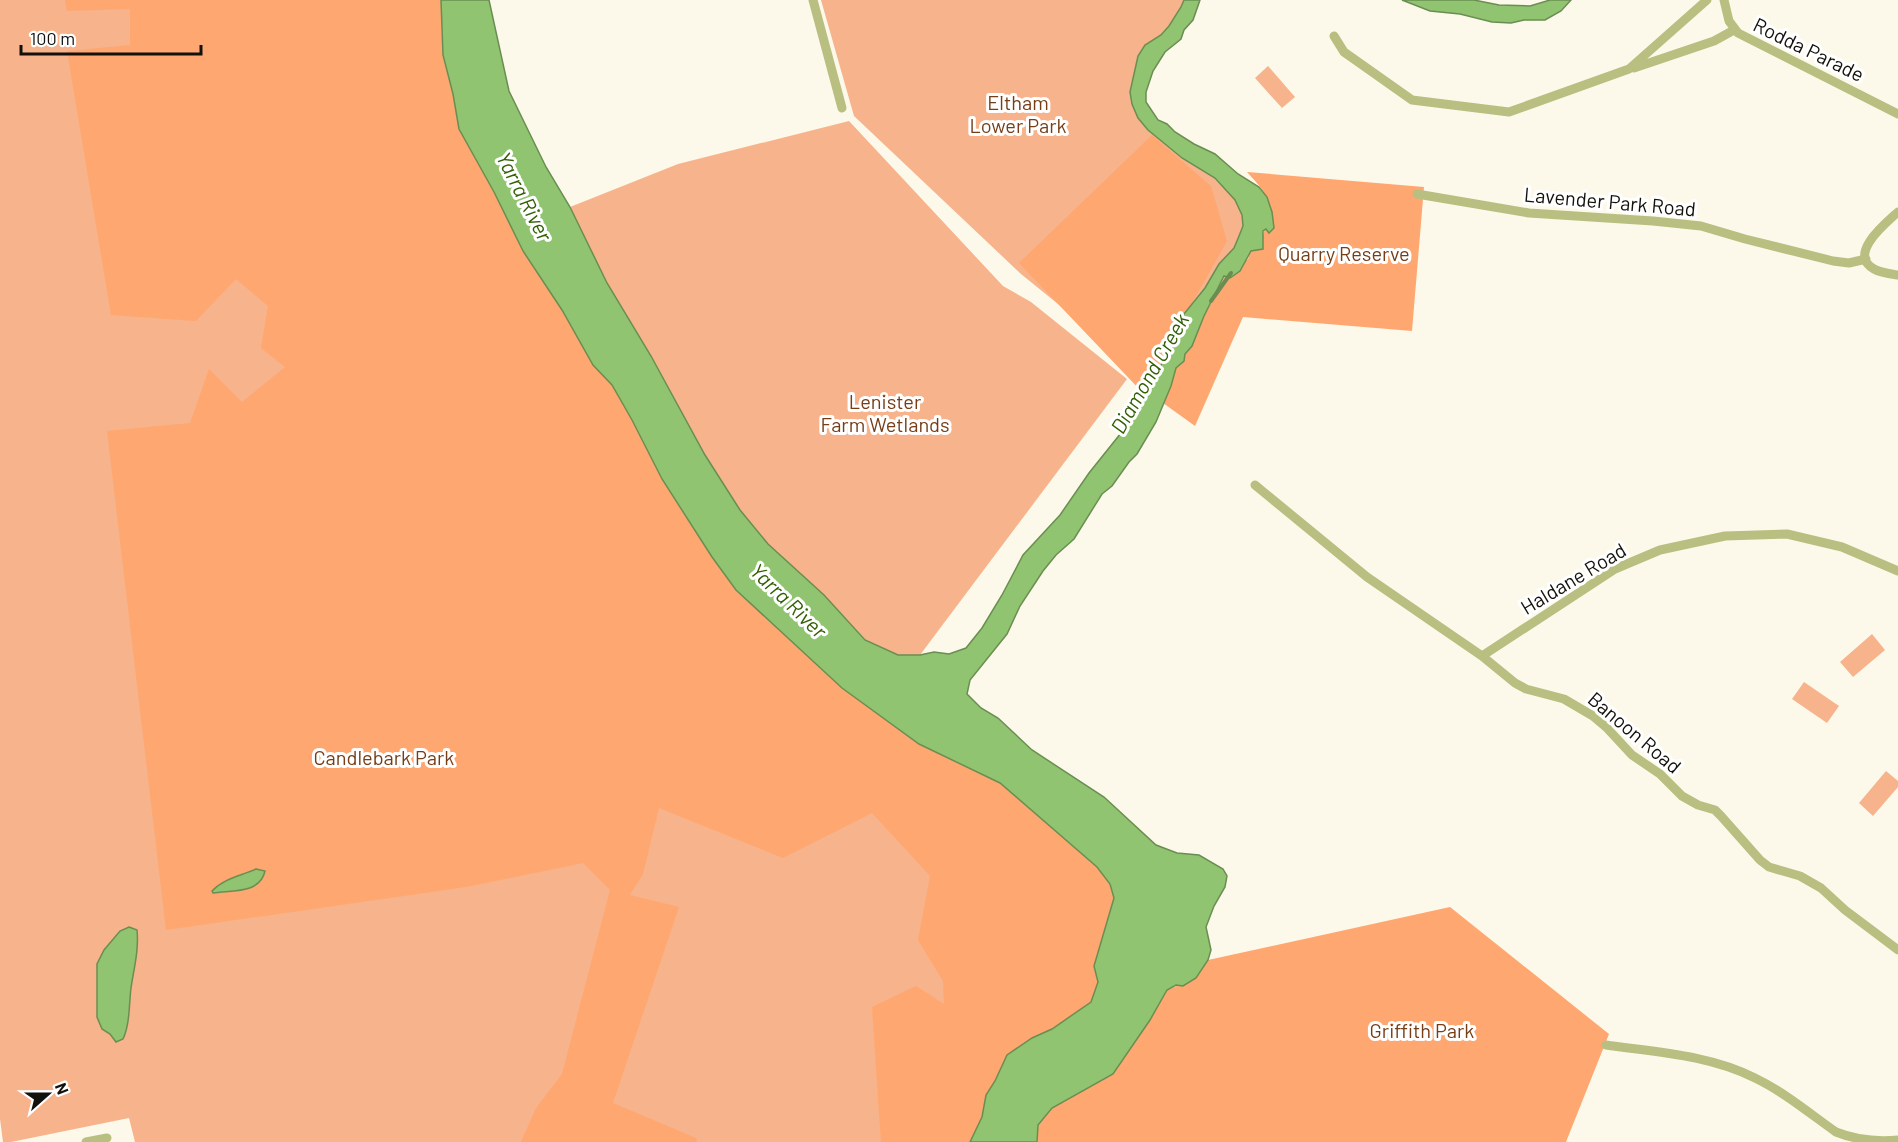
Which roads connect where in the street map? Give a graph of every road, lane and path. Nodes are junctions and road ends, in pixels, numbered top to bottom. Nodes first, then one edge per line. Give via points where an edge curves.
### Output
1 (813, 0) edge
2 (1707, 0) edge
3 (1724, 0) edge
4 (1734, 30) junction
5 (1334, 36) dead end
6 (1629, 69) junction
7 (842, 108) dead end
8 (1898, 114) edge
9 (1417, 194) dead end
10 (1898, 212) edge
11 (1866, 259) junction
12 (1898, 275) edge
13 (1255, 485) dead end
14 (1898, 571) edge
15 (1482, 656) junction
16 (1898, 950) edge
17 (1606, 1046) dead end
18 (107, 1138) dead end
19 (1898, 1140) edge
20 (86, 1142) edge

1 - 7 street
2 - 6 street
3 - 4 street, Rodda Parade
4 - 6 street via 1714,41
4 - 8 street, Rodda Parade
5 - 6 street via 1344,52 1412,100 1500,112 1517,110
9 - 11 street, Lavender Park Road via 1529,213 1701,226 1833,261
10 - 11 street via 1869,242
11 - 12 street via 1875,270
13 - 15 street, Banoon Road via 1367,577
14 - 15 street, Haldane Road via 1842,547 1786,534 1725,536 1660,550 1615,569
15 - 16 street, Banoon Road via 1515,683 1564,699 1600,721 1632,755 1682,796 1715,810 1760,860 1821,888
17 - 19 street via 1721,1065 1776,1089 1836,1132 1873,1142
18 - 20 street

